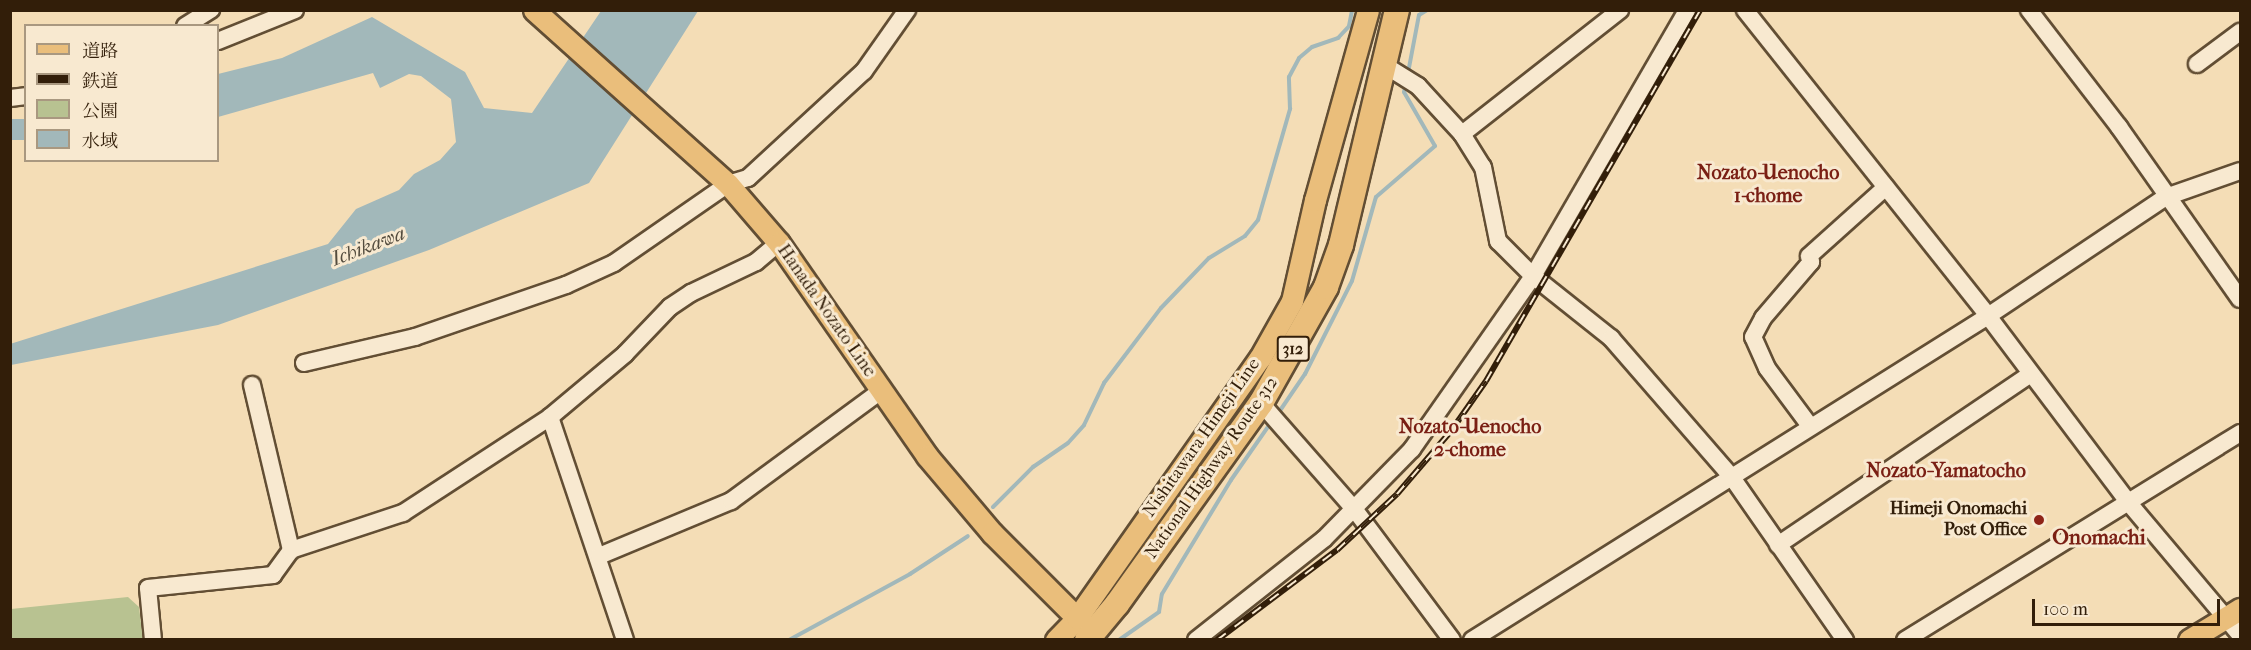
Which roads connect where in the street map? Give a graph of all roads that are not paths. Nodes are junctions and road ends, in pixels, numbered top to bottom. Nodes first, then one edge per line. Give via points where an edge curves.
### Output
1 (211, 10) edge
2 (295, 10) edge
3 (534, 10) edge
4 (907, 10) edge
5 (1368, 10) edge
6 (1397, 10) edge
7 (1620, 10) edge
8 (1687, 10) edge
9 (1747, 11) edge
10 (2037, 13) edge
11 (188, 24) edge
12 (2241, 32) edge
13 (219, 41) edge
14 (2197, 64) dead end
15 (1386, 66) junction
16 (1462, 134) junction
17 (2241, 171) edge
18 (722, 179) junction
19 (1886, 187) junction
20 (2166, 197) junction
21 (779, 243) junction
22 (1533, 276) junction
23 (2241, 299) edge
24 (1988, 316) junction
25 (304, 363) dead end
26 (2031, 374) junction
27 (252, 385) dead end
28 (882, 390) junction
29 (1261, 403) junction
30 (550, 417) junction
31 (1810, 426) junction
32 (2241, 433) edge
33 (1731, 476) junction
34 (2128, 502) junction
35 (1356, 510) junction
36 (1778, 545) junction
37 (291, 550) junction
38 (599, 556) junction
39 (2233, 614) edge
40 (1089, 633) edge
41 (2241, 635) edge
42 (153, 639) edge
43 (625, 639) edge
44 (1056, 639) edge
45 (1196, 639) edge
46 (1452, 639) edge
47 (1472, 639) edge
48 (1845, 639) edge
49 (1905, 639) edge
50 (2189, 639) edge

1 - 11 street
2 - 13 street
3 - 18 main road, Hanada Nozato Line
4 - 18 street via 864,71 748,178
5 - 40 main road, Nishitawara Himeji Line via 1315,200 1292,301
6 - 15 highway, National Highway Route 312 / 312
7 - 16 street
8 - 22 street
9 - 19 street
10 - 20 street
12 - 14 street
15 - 16 street via 1418,86
15 - 29 highway, National Highway Route 312 / 312 via 1330,277 1299,340
16 - 22 street via 1483,166 1498,241
17 - 20 street
18 - 21 main road, Hanada Nozato Line
18 - 25 street via 614,263 566,285 415,337
19 - 24 street
19 - 31 street via 1809,256 1811,262 1763,318 1753,337 1767,368
20 - 23 street
20 - 24 street
21 - 28 main road, Hanada Nozato Line
21 - 30 street via 756,262 691,292 670,307 626,354
22 - 33 street via 1611,338
22 - 35 street via 1412,449
24 - 26 street
24 - 31 street
26 - 34 street
26 - 36 street
27 - 37 street
28 - 38 street via 732,501
28 - 40 main road, Hanada Nozato Line via 927,456 992,533
29 - 35 street
29 - 40 highway, National Highway Route 312 / 312
30 - 37 street via 403,513
30 - 38 street
31 - 33 street
32 - 34 street
33 - 36 street
33 - 47 street
34 - 39 street
34 - 49 street
35 - 45 street
35 - 46 street
36 - 48 street
37 - 42 street via 273,575 148,588
38 - 43 street
39 - 41 street
39 - 50 main road
40 - 44 main road, Nishitawara Himeji Line

